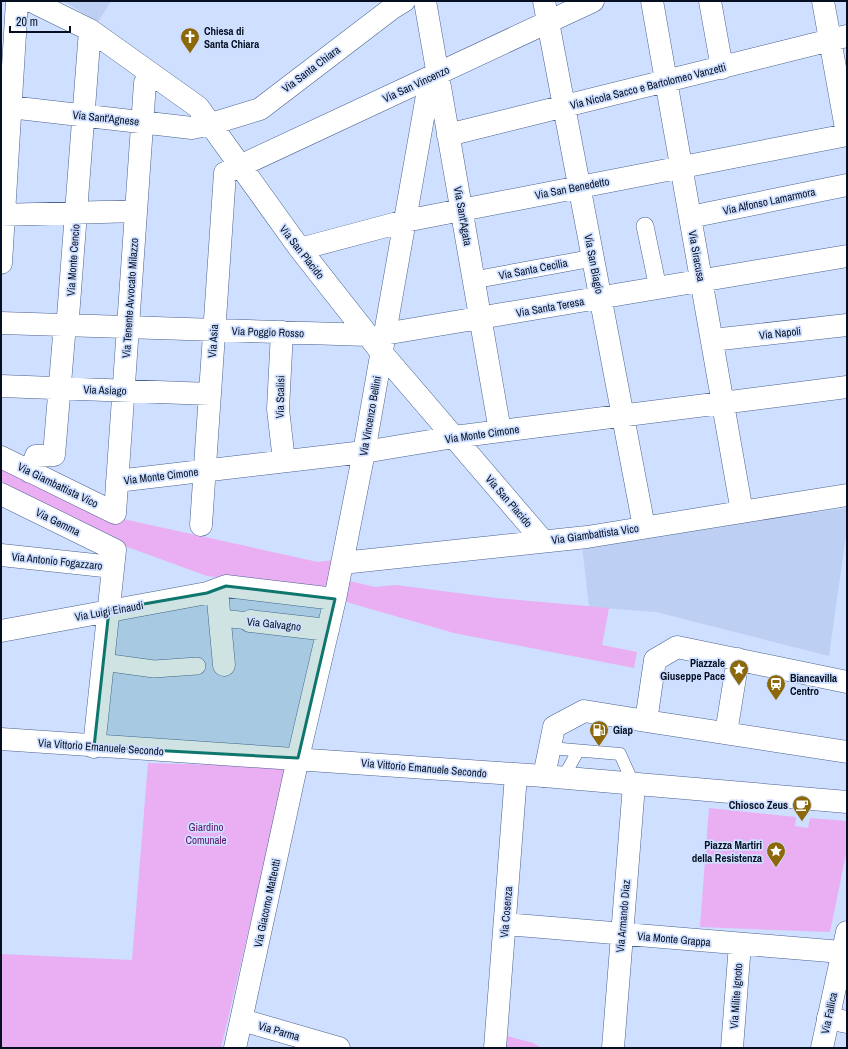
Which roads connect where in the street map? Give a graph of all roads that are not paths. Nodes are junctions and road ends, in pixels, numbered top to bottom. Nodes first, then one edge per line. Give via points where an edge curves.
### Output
1 (17, 1) edge
2 (31, 1) edge
3 (404, 1) edge
4 (425, 1) edge
5 (544, 1) edge
6 (592, 1) edge
7 (652, 1) edge
8 (710, 1) edge
9 (823, 1) edge
10 (548, 22) junction
11 (90, 30) junction
12 (838, 39) edge
13 (722, 68) junction
14 (438, 74) junction
15 (666, 81) junction
16 (145, 83) dead end
17 (6, 106) edge
18 (564, 106) junction
19 (83, 116) junction
20 (142, 122) junction
21 (211, 124) junction
22 (448, 135) junction
23 (847, 135) edge
24 (239, 167) junction
25 (682, 167) junction
26 (847, 185) edge
27 (579, 187) junction
28 (462, 210) junction
29 (136, 211) junction
30 (76, 213) junction
31 (2, 215) edge
32 (690, 217) junction
33 (405, 221) junction
34 (645, 226) dead end
35 (300, 249) junction
36 (847, 256) edge
37 (592, 258) junction
38 (1, 263) edge
39 (474, 280) junction
40 (702, 281) junction
41 (658, 288) junction
42 (600, 298) junction
43 (480, 319) junction
44 (1, 323) edge
45 (66, 325) junction
46 (847, 325) edge
47 (128, 327) junction
48 (214, 330) junction
49 (282, 332) junction
50 (712, 340) junction
51 (377, 341) junction
52 (1, 386) edge
53 (847, 387) edge
54 (60, 388) junction
55 (124, 391) junction
56 (210, 394) junction
57 (723, 403) junction
58 (623, 416) junction
59 (500, 431) junction
60 (454, 437) junction
61 (364, 452) junction
62 (1, 457) edge
63 (284, 461) junction
64 (204, 471) junction
65 (30, 472) junction
66 (117, 481) junction
67 (1, 494) edge
68 (847, 495) edge
69 (742, 512) junction
70 (115, 513) joint
71 (201, 525) dead end
72 (644, 527) junction
73 (543, 541) junction
74 (1, 555) edge
75 (114, 558) junction
76 (342, 563) junction
77 (217, 590) junction
78 (335, 599) junction
79 (109, 610) junction
80 (220, 618) junction
81 (250, 621) joint
82 (328, 630) junction
83 (1, 631) edge
84 (738, 659) junction
85 (103, 662) junction
86 (224, 665) dead end
87 (197, 666) dead end
88 (847, 682) edge
89 (638, 720) junction
90 (726, 733) junction
91 (1, 739) edge
92 (94, 747) junction
93 (550, 748) junction
94 (578, 751) junction
95 (847, 752) edge
96 (298, 758) junction
97 (516, 775) junction
98 (553, 777) junction
99 (634, 784) junction
100 (847, 802) edge
101 (505, 924) junction
102 (622, 934) junction
103 (845, 942) edge
104 (740, 944) junction
105 (242, 1020) junction
106 (838, 1020) edge
107 (329, 1047) edge
108 (235, 1048) edge
109 (495, 1048) edge
110 (613, 1048) edge
111 (732, 1048) edge
112 (822, 1048) edge

1 - 17 street
2 - 11 street, Via San Placido
3 - 21 street, Via Santa Chiara via 391,8 260,109
4 - 14 street, Via Sant'Agata
5 - 10 street, Via San Biagio
6 - 10 street, Via San Vincenzo
7 - 15 street, Via Siracusa
8 - 13 street
9 - 12 street
10 - 14 street, Via San Vincenzo
10 - 18 street, Via San Biagio
11 - 19 street, Via Monte Cencio
11 - 21 street, Via San Placido via 198,106
12 - 13 street, Via Nicola Sacco e Bartolomeo Vanzetti
12 - 23 street
13 - 15 street, Via Nicola Sacco e Bartolomeo Vanzetti
14 - 22 street, Via Sant'Agata
14 - 24 street, Via San Vincenzo
14 - 33 street, Via Vincenzo Bellini via 428,90
15 - 18 street, Via Nicola Sacco e Bartolomeo Vanzetti
15 - 25 street, Via Siracusa
16 - 20 street, Via Tenente Avvocato Milazzo
17 - 19 street, Via Sant'Agnese
17 - 31 street
18 - 22 street, Via Nicola Sacco e Bartolomeo Vanzetti
18 - 27 street, Via San Biagio
19 - 20 street, Via Sant'Agnese
19 - 30 street, Via Monte Cencio
20 - 21 street, Via Sant'Agnese via 192,128
20 - 29 street, Via Tenente Avvocato Milazzo
21 - 24 street, Via San Placido
22 - 28 street, Via Sant'Agata
23 - 25 street, Via San Benedetto
24 - 35 street, Via San Placido
24 - 48 street, Via Asia via 225,173
25 - 27 street, Via San Benedetto
25 - 32 street, Via Siracusa
26 - 32 street, Via Alfonso Lamarmora
27 - 28 street, Via San Benedetto
27 - 37 street, Via San Biagio
28 - 33 street, Via San Benedetto
28 - 39 street, Via Sant'Agata
29 - 30 street
29 - 47 street, Via Tenente Avvocato Milazzo
30 - 31 street
30 - 45 street, Via Monte Cencio
31 - 38 street
32 - 40 street, Via Siracusa
33 - 35 street, Via San Benedetto
33 - 51 street, Via Vincenzo Bellini
34 - 41 street
35 - 51 street, Via San Placido
36 - 40 street, Via Santa Teresa
37 - 39 street, Via Santa Cecilia
37 - 42 street, Via San Biagio
39 - 43 street, Via Sant'Agata
40 - 41 street, Via Santa Teresa
40 - 50 street, Via Siracusa
41 - 42 street, Via Santa Teresa
42 - 43 street, Via Santa Teresa
42 - 58 street, Via San Biagio
43 - 51 street, Via Santa Teresa
43 - 59 street, Via Sant'Agata
44 - 45 street, Via Poggio Rosso
45 - 47 street, Via Poggio Rosso
45 - 54 street, Via Monte Cencio
46 - 50 street, Via Napoli
47 - 48 street, Via Poggio Rosso
47 - 55 street, Via Tenente Avvocato Milazzo
48 - 49 street, Via Poggio Rosso
48 - 56 street, Via Asia
49 - 51 street, Via Poggio Rosso
49 - 63 street, Via Scalisi via 278,409
50 - 57 street, Via Siracusa
51 - 60 street, Via San Placido
51 - 61 street, Via Vincenzo Bellini
52 - 54 street, Via Asiago
53 - 57 street, Via Monte Cimone
54 - 55 street, Via Asiago
54 - 65 street, Via Monte Cencio via 54,456 36,456
55 - 56 street, Via Asiago
55 - 66 street, Via Tenente Avvocato Milazzo
56 - 64 street, Via Asia
57 - 58 street, Via Monte Cimone
57 - 69 street, Via Siracusa
58 - 59 street, Via Monte Cimone
58 - 72 street, Via San Biagio
59 - 60 street, Via Monte Cimone
60 - 61 street, Via Monte Cimone
60 - 73 street, Via San Placido
61 - 63 street, Via Monte Cimone
61 - 76 street, Via Vincenzo Bellini
62 - 65 street, Via Giambattista Vico
63 - 64 street, Via Monte Cimone
64 - 66 street, Via Monte Cimone
64 - 71 street, Via Asia
65 - 70 street, Via Giambattista Vico
66 - 70 street, Via Tenente Avvocato Milazzo
67 - 75 street, Via Gemma
68 - 69 street, Via Giambattista Vico
69 - 72 street, Via Giambattista Vico
72 - 73 street, Via Giambattista Vico
73 - 76 street, Via Giambattista Vico
74 - 75 street, Via Antonio Fogazzaro
75 - 79 street
76 - 78 street, Via Vincenzo Bellini
77 - 78 street, Via Luigi Einaudi via 226,586
77 - 79 street, Via Luigi Einaudi
77 - 80 street
78 - 82 street, Via Vincenzo Bellini
79 - 83 street, Via Luigi Einaudi
79 - 85 street
80 - 81 street, Via Galvagno
80 - 86 street
81 - 82 street, Via Galvagno
82 - 96 street, Via Vincenzo Bellini
84 - 88 street
84 - 89 street via 677,647 655,660
84 - 90 street
85 - 87 street via 154,669
85 - 92 street
89 - 90 street
89 - 93 street via 584,711 554,727
90 - 95 street
91 - 92 street, Via Vittorio Emanuele Secondo
92 - 96 street, Via Vittorio Emanuele Secondo
93 - 94 lane
93 - 98 street
94 - 98 lane
94 - 99 lane via 620,754
96 - 97 street, Via Vittorio Emanuele Secondo
96 - 105 street, Via Giacomo Matteotti
97 - 98 street, Via Vittorio Emanuele Secondo
97 - 101 street, Via Cosenza
98 - 99 street, Via Vittorio Emanuele Secondo
99 - 100 street, Via Vittorio Emanuele Secondo
99 - 102 street, Via Armando Diaz
101 - 102 street, Via Monte Grappa
101 - 109 street, Via Cosenza
102 - 104 street, Via Monte Grappa
102 - 110 street, Via Armando Diaz
103 - 104 street, Via Monte Grappa
103 - 106 street, Via Fallica
104 - 111 street, Via Milite Ignoto
105 - 107 street, Via Parma
105 - 108 street, Via Giacomo Matteotti
106 - 112 street, Via Fallica

